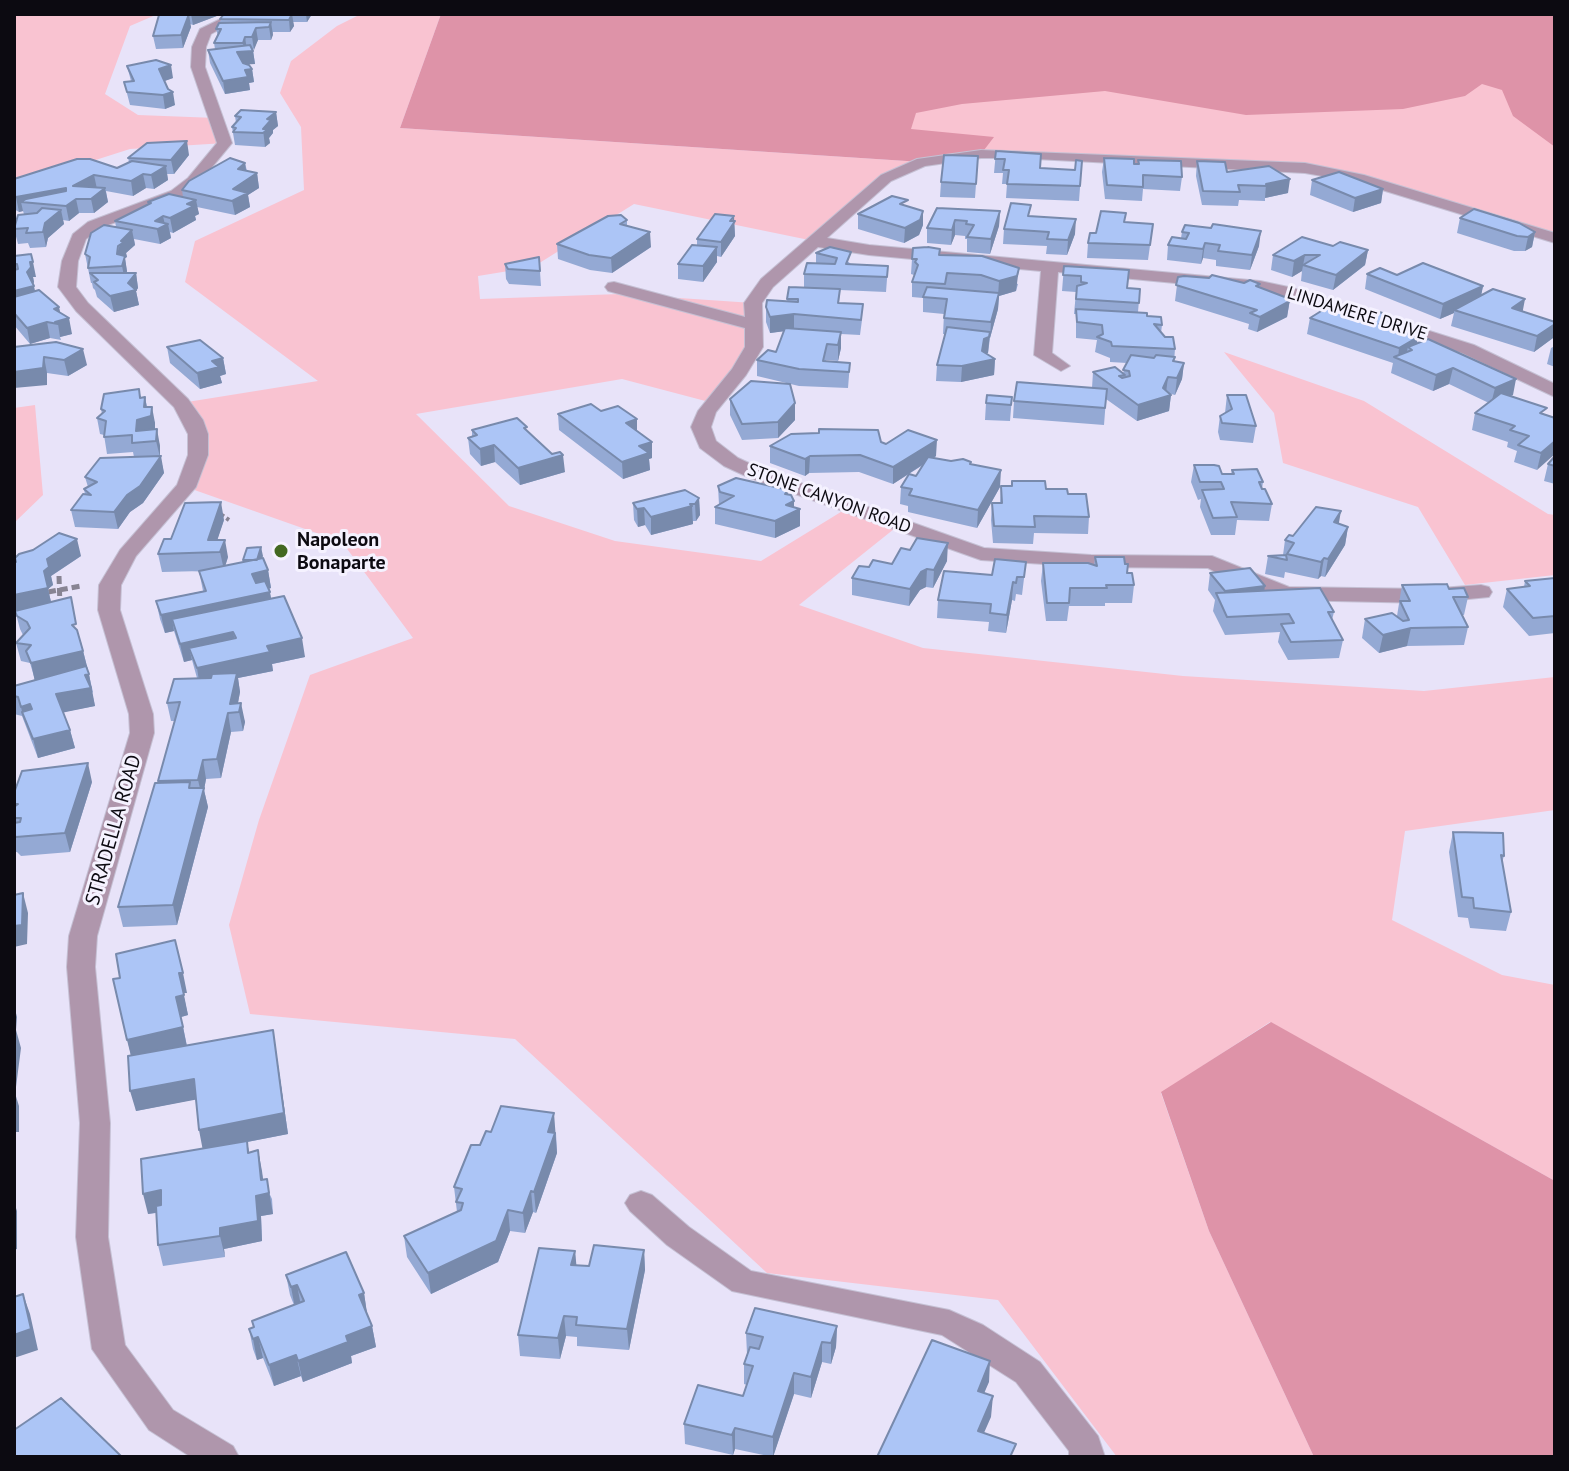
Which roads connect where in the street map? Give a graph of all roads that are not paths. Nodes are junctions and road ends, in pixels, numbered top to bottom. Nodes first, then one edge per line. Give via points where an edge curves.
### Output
1 (241, 14) edge
2 (1555, 238) edge
3 (814, 241) junction
4 (1050, 266) junction
5 (614, 287) dead end
6 (753, 325) junction
7 (1061, 366) dead end
8 (1555, 391) edge
9 (1481, 592) dead end
10 (641, 1203) dead end
11 (221, 1457) edge
12 (1087, 1457) edge

1 - 11 street, STRADELLA ROAD via 205,32 199,47 198,67 225,143 177,194 94,225 79,237 67,287 181,403 198,434 198,455 186,487 127,554 110,585 109,610 142,733 83,936 81,967 95,1123 92,1237 109,1349 161,1420
2 - 3 street, STONE CANYON ROAD via 1332,171 981,154 901,170
3 - 4 street, LINDAMERE DRIVE
3 - 6 street, STONE CANYON ROAD via 767,283 753,303
4 - 7 street via 1043,355
4 - 8 street, LINDAMERE DRIVE via 1293,293 1468,349
5 - 6 street
6 - 9 street, STONE CANYON ROAD via 754,347 707,411 701,427 707,444 731,462 981,554 1212,562 1287,593
10 - 12 street via 743,1282 949,1323 971,1335 1028,1372 1086,1447

